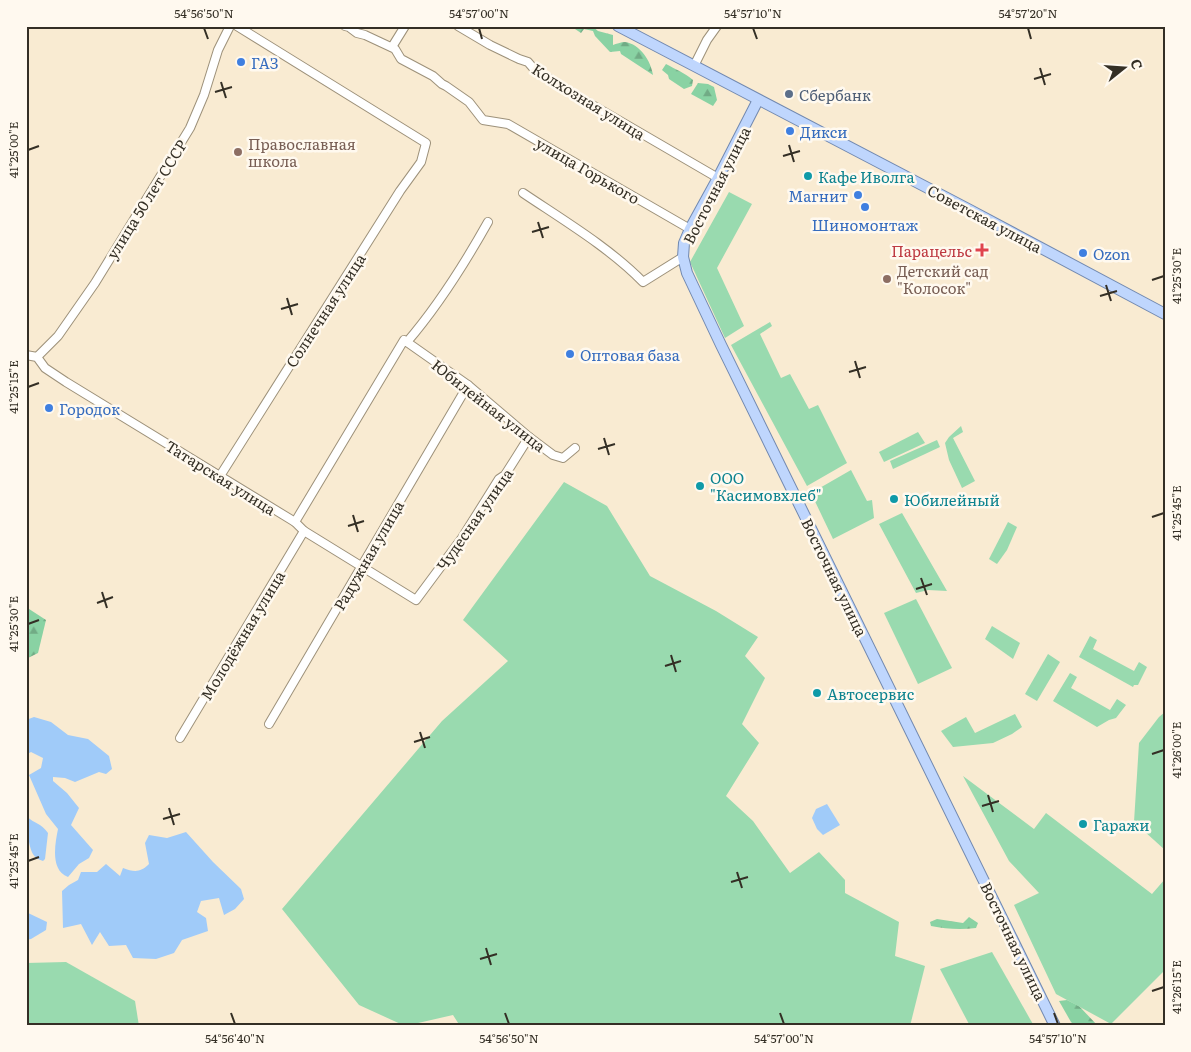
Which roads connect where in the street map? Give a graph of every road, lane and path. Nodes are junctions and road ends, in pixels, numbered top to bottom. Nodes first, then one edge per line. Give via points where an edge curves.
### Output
1 (230, 26) edge
2 (237, 26) edge
3 (345, 26) edge
4 (404, 26) edge
5 (458, 26) edge
6 (618, 26) edge
7 (717, 26) edge
8 (392, 47) junction
9 (694, 66) junction
10 (758, 100) junction
11 (718, 178) junction
12 (524, 194) dead end
13 (488, 222) dead end
14 (690, 229) junction
15 (682, 257) junction
16 (1165, 314) edge
17 (405, 341) junction
18 (26, 355) edge
19 (37, 356) junction
20 (468, 385) junction
21 (530, 437) junction
22 (575, 448) dead end
23 (220, 476) junction
24 (295, 522) junction
25 (304, 531) junction
26 (361, 567) junction
27 (416, 600) joint
28 (269, 724) dead end
29 (180, 738) dead end
30 (1056, 1026) edge

1 - 19 street, улица 50 лет СССР via 190,128 95,283 58,336
2 - 23 street, Солнечная улица via 426,143 421,162
3 - 8 street
4 - 8 street
5 - 11 street, Колхозная улица via 528,62 577,96
6 - 9 main road, Советская улица
7 - 9 street
8 - 14 street, улица Горького via 401,60 433,76 469,102 484,120 508,124
9 - 10 main road, Советская улица
10 - 11 main road, Восточная улица
10 - 16 main road, Советская улица
11 - 14 main road, Восточная улица
12 - 15 street via 604,249 642,282
13 - 17 street via 425,321
14 - 15 main road, Восточная улица
15 - 30 main road, Восточная улица via 721,345
17 - 20 street, Юбилейная улица
17 - 24 street
18 - 19 street
19 - 23 street, Татарская улица via 45,368
20 - 21 street, Юбилейная улица
20 - 26 street, Радужная улица
21 - 22 street, Юбилейная улица via 553,455 563,458
21 - 27 street, Чудесная улица
23 - 24 street, Татарская улица
24 - 25 street, Татарская улица
25 - 26 street, Татарская улица
25 - 29 street, Молодёжная улица
26 - 27 street, Татарская улица
26 - 28 street, Радужная улица

